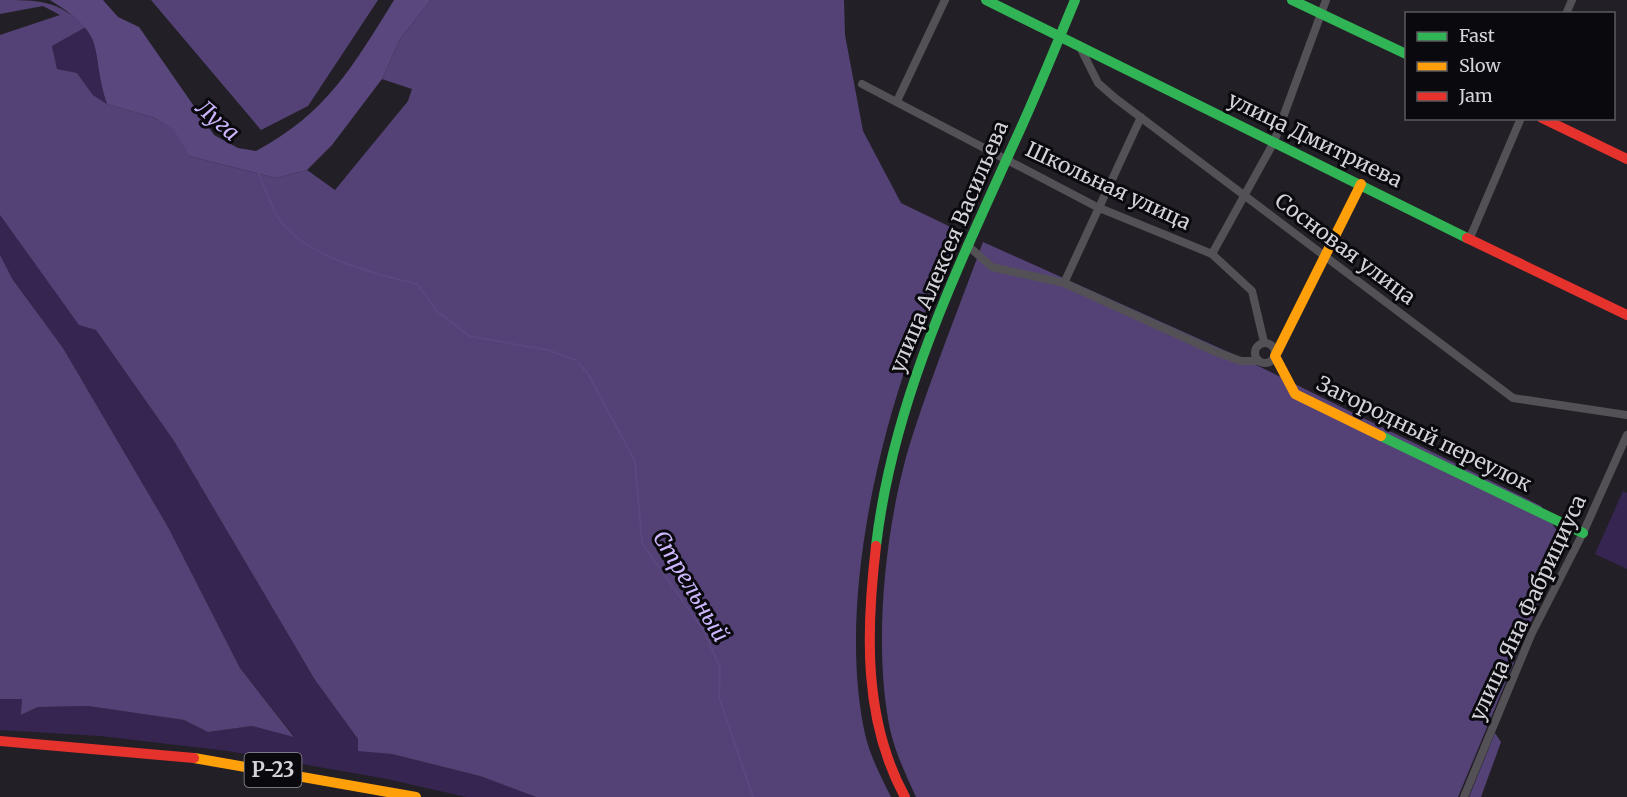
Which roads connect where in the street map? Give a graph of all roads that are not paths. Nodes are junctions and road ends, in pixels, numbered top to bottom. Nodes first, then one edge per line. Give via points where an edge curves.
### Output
1 (945, 0) edge
2 (986, 0) edge
3 (1075, 0) edge
4 (1292, 0) edge
5 (1326, 0) edge
6 (1320, 13) junction
7 (1060, 36) junction
8 (1079, 45) junction
9 (1405, 53) edge
10 (862, 84) dead end
11 (897, 101) junction
12 (1141, 117) junction
13 (1520, 120) edge
14 (1546, 120) edge
15 (1274, 142) junction
16 (1627, 159) edge
17 (1006, 161) junction
18 (1361, 184) junction
19 (1244, 194) junction
20 (1097, 207) junction
21 (1468, 240) junction
22 (966, 245) junction
23 (1212, 254) junction
24 (1326, 257) junction
25 (1064, 283) junction
26 (1627, 315) edge
27 (1264, 342) junction
28 (1277, 352) junction
29 (1258, 361) junction
30 (1627, 415) edge
31 (1627, 435) edge
32 (1624, 446) edge
33 (1583, 533) junction
34 (0, 741) edge
35 (416, 797) edge
36 (905, 797) edge
37 (1464, 797) edge

1 - 11 street
2 - 7 main road, улица Дмитриева
3 - 7 main road, улица Алексея Васильева
4 - 6 main road
5 - 6 street
6 - 9 main road
6 - 15 street
7 - 8 main road, улица Дмитриева
7 - 17 main road, улица Алексея Васильева
8 - 12 street, Сосновая улица via 1098,83
8 - 15 main road, улица Дмитриева
10 - 11 street, Школьная улица
11 - 17 street, Школьная улица
12 - 19 street, Сосновая улица
12 - 20 street
13 - 21 street
14 - 16 main road
15 - 18 main road, улица Дмитриева
15 - 19 street
17 - 20 street, Школьная улица
17 - 22 main road, улица Алексея Васильева
18 - 21 main road, улица Дмитриева
18 - 24 main road
19 - 23 street
19 - 24 street, Сосновая улица
20 - 23 street, Школьная улица
20 - 25 street
21 - 26 main road, улица Дмитриева
22 - 25 street via 992,267
22 - 36 main road, улица Алексея Васильева via 919,360 901,420 874,554 871,697 884,754
23 - 27 street, Школьная улица via 1252,291
24 - 28 main road
24 - 30 street, Сосновая улица via 1513,398
25 - 29 street via 1216,352 1241,361
27 - 28 street
27 - 29 street via 1256,348
28 - 29 street via 1268,363
28 - 33 main road, Загородный переулок via 1295,394
31 - 32 street, улица Яна Фабрициуса
32 - 33 street, улица Яна Фабрициуса
33 - 37 street, улица Яна Фабрициуса via 1531,635
34 - 35 main road, Р-23 via 206,759

